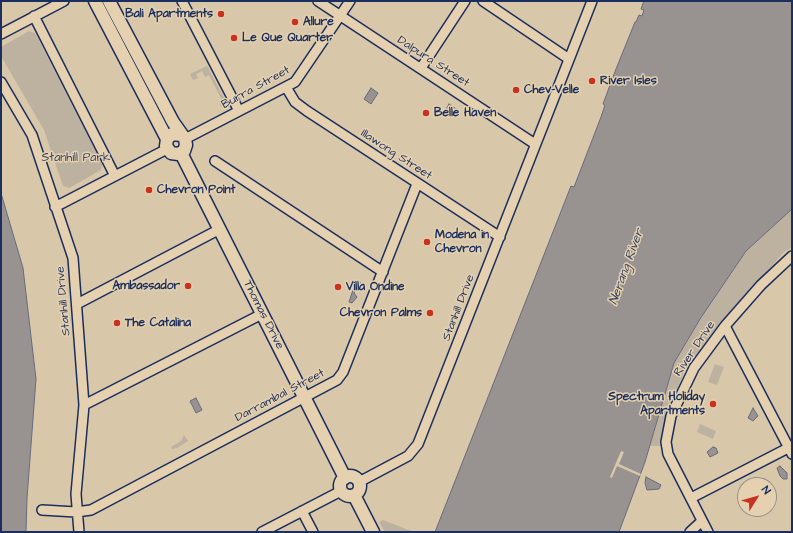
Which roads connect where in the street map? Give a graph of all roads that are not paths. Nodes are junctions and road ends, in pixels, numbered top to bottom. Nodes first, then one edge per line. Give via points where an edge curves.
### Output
1 (64, 1) edge
2 (109, 1) edge
3 (182, 1) edge
4 (318, 1) edge
5 (350, 1) edge
6 (465, 1) edge
7 (483, 1) edge
8 (592, 1) edge
9 (99, 2) edge
10 (34, 16) junction
11 (340, 16) junction
12 (1, 34) edge
13 (569, 59) junction
14 (421, 68) junction
15 (1, 82) edge
16 (286, 88) junction
17 (239, 111) junction
18 (183, 137) junction
19 (167, 144) junction
20 (535, 144) junction
21 (181, 153) junction
22 (215, 161) dead end
23 (116, 176) junction
24 (417, 184) junction
25 (55, 207) junction
26 (220, 229) junction
27 (500, 237) junction
28 (792, 256) edge
29 (382, 272) junction
30 (77, 304) junction
31 (262, 314) junction
32 (725, 326) junction
33 (305, 397) junction
34 (84, 405) junction
35 (791, 449) edge
36 (345, 478) junction
37 (359, 482) junction
38 (341, 491) junction
39 (354, 495) junction
40 (691, 498) junction
41 (42, 510) dead end
42 (302, 511) junction
43 (76, 512) junction
44 (702, 521) junction
45 (79, 532) edge
46 (262, 532) edge
47 (313, 532) edge
48 (373, 532) edge
49 (690, 532) edge
50 (708, 532) edge

1 - 10 street
2 - 18 main road
3 - 17 street
4 - 11 street, Dalpura Street
5 - 11 street, Burra Street
6 - 14 street
7 - 13 street
8 - 13 street, Stanhill Drive
9 - 19 main road
10 - 12 street
10 - 23 street
11 - 14 street, Dalpura Street
11 - 16 street, Burra Street via 300,77
13 - 20 street, Stanhill Drive
14 - 20 street, Dalpura Street
15 - 25 street, Stanhill Drive via 32,135
16 - 17 street, Burra Street
16 - 24 street, Illawong Street via 300,106
17 - 18 street, Burra Street
18 - 19 main road via 172,134
18 - 21 main road via 186,148
19 - 21 main road via 172,153
19 - 23 street
20 - 27 street, Stanhill Drive
21 - 26 main road, Thomas Drive
22 - 29 street
23 - 25 street
24 - 27 street, Illawong Street
24 - 29 street, Darrambal Street
25 - 30 street, Stanhill Drive via 73,258
26 - 30 street
26 - 31 main road, Thomas Drive
27 - 37 street, Stanhill Drive via 417,447 408,456
28 - 32 street, River Drive via 761,285
29 - 33 street, Darrambal Street via 342,374 334,382
30 - 34 street, Stanhill Drive
31 - 33 main road, Thomas Drive
31 - 34 street
32 - 35 street
32 - 40 street, River Drive via 688,380 671,416 666,442 668,454
33 - 36 main road, Thomas Drive
33 - 43 street, Darrambal Street via 91,510
34 - 43 street, Stanhill Drive
35 - 40 street
36 - 37 main road via 351,477
36 - 38 main road via 341,482
37 - 39 main road via 360,488
38 - 39 main road via 348,496
38 - 42 street
39 - 48 main road
40 - 44 street, River Drive
41 - 43 street, Darrambal Street
42 - 46 street
42 - 47 street
43 - 45 street, Stanhill Drive
44 - 49 street
44 - 50 street, River Drive

